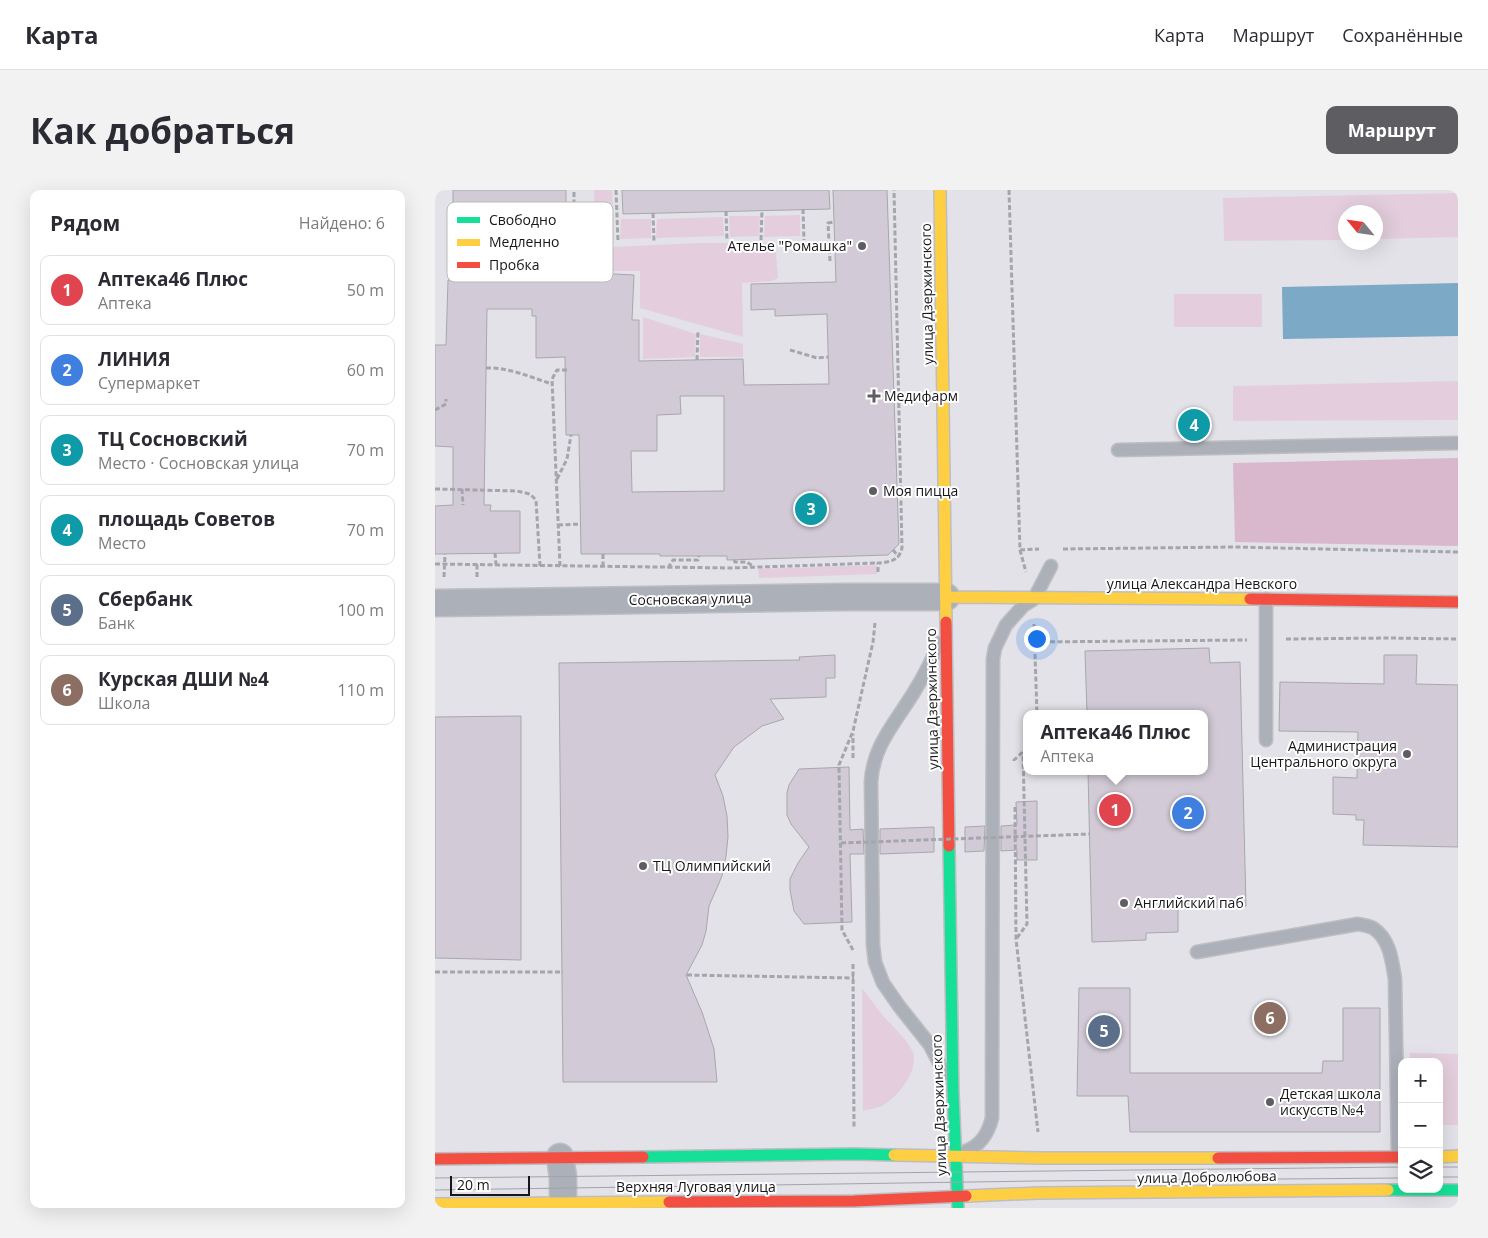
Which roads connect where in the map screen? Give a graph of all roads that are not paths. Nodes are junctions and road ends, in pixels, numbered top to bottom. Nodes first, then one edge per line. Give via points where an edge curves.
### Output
1 (940, 190) edge
2 (1458, 443) edge
3 (1118, 450) dead end
4 (1051, 566) dead end
5 (946, 597) junction
6 (1034, 599) junction
7 (1266, 599) junction
8 (1458, 602) edge
9 (435, 603) edge
10 (945, 629) junction
11 (1266, 740) dead end
12 (1197, 952) dead end
13 (953, 1093) junction
14 (1400, 1148) edge
15 (956, 1156) junction
16 (1458, 1156) edge
17 (559, 1157) junction
18 (1398, 1157) edge
19 (1443, 1157) edge
20 (435, 1159) edge
21 (1458, 1190) edge
22 (957, 1202) edge
23 (435, 1204) edge
24 (563, 1206) edge

1 - 5 main road, улица Дзержинского
2 - 3 lane
4 - 6 lane
5 - 6 main road, улица Александра Невского
5 - 9 street, Сосновская улица
5 - 10 main road, улица Дзержинского
6 - 7 main road, улица Александра Невского
6 - 15 lane via 1006,625 993,659 992,1118 981,1141
7 - 8 main road, улица Александра Невского
7 - 11 lane
10 - 13 main road, улица Дзержинского
10 - 13 lane via 924,676 880,745 873,767 873,945 883,983 930,1045
12 - 14 lane via 1358,924 1373,928 1383,938 1390,953 1395,979
13 - 15 main road, улица Дзержинского
15 - 17 main road
15 - 18 main road, улица Добролюбова
15 - 22 main road, улица Дзержинского
16 - 19 main road
17 - 20 main road
17 - 24 street
21 - 22 main road, улица Добролюбова via 1340,1195 1038,1194
22 - 24 main road, Верхняя Луговая улица
23 - 24 main road, Верхняя Луговая улица

